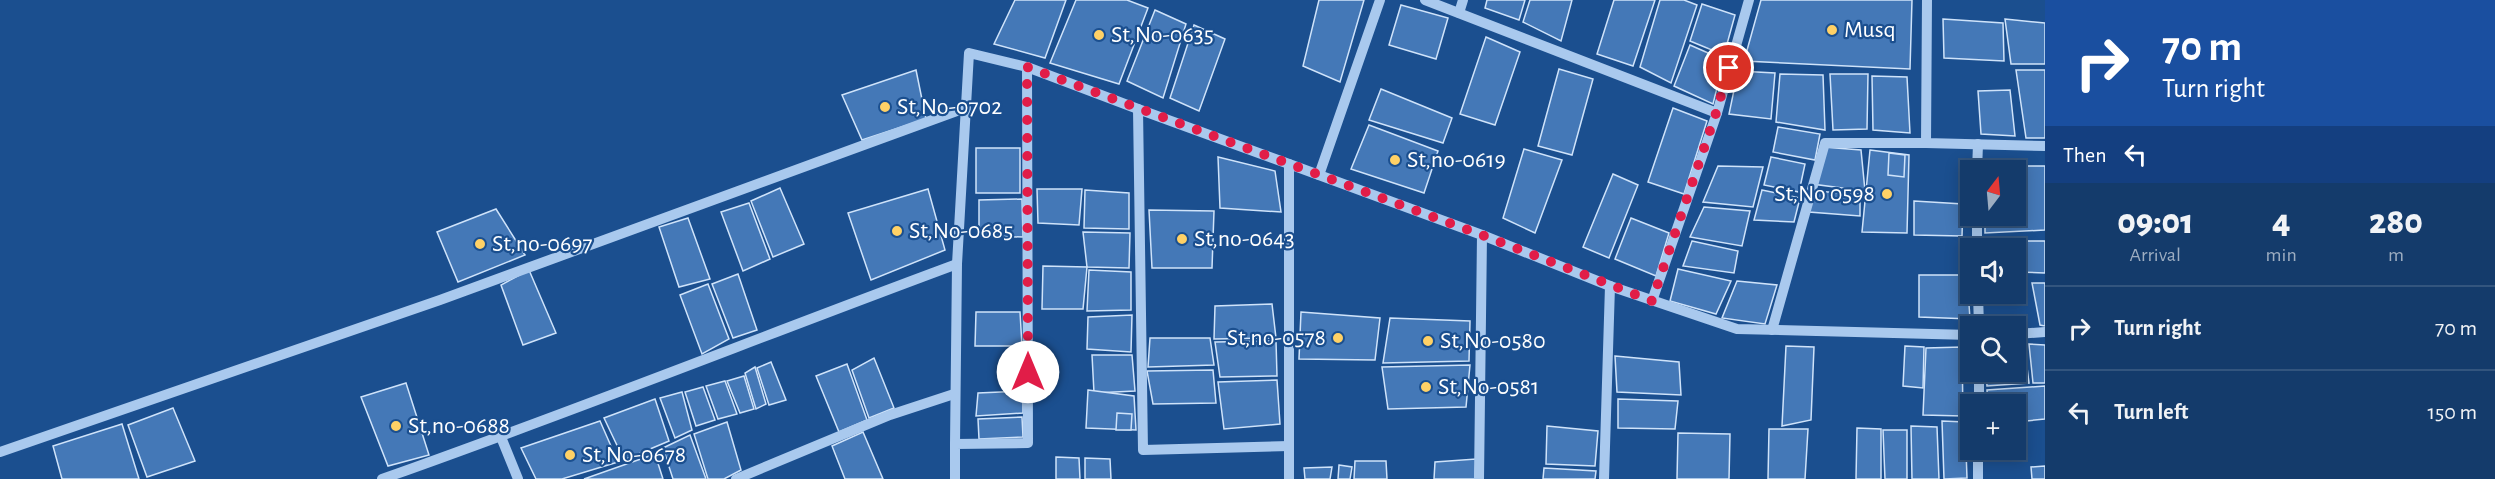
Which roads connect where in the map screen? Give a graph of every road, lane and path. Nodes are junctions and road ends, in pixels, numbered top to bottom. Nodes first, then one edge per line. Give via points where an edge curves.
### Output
1 (1380, 0) edge
2 (1425, 0) edge
3 (1463, 0) edge
4 (1749, 0) edge
5 (1927, 0) edge
6 (1459, 13) junction
7 (1027, 67) junction
8 (965, 108) junction
9 (1138, 109) junction
10 (1716, 113) junction
11 (1926, 143) junction
12 (1978, 144) junction
13 (2045, 146) edge
14 (1977, 160) edge
15 (1289, 164) junction
16 (1318, 175) junction
17 (1482, 235) junction
18 (957, 264) junction
19 (1610, 286) junction
20 (1652, 301) junction
21 (1772, 330) junction
22 (2045, 332) edge
23 (2026, 333) edge
24 (1960, 335) edge
25 (954, 394) junction
26 (501, 437) junction
27 (955, 444) junction
28 (1288, 446) junction
29 (0, 452) edge
30 (1978, 460) edge
31 (382, 479) edge
32 (518, 479) edge
33 (736, 479) edge
34 (955, 479) edge
35 (1288, 479) edge
36 (1479, 479) edge
37 (1604, 479) edge
38 (1978, 479) edge

1 - 16 street
2 - 6 street
3 - 6 street
4 - 10 street
5 - 11 street
6 - 10 street
7 - 8 street via 969,52
7 - 9 street
7 - 27 street via 1028,443
8 - 18 street
8 - 29 street via 440,300
9 - 15 street
9 - 28 street via 1143,450
10 - 20 street
11 - 12 street
11 - 21 street via 1824,143
12 - 13 street
12 - 14 street
15 - 16 street
15 - 28 street
16 - 17 street
17 - 19 street
17 - 36 street
18 - 25 street
18 - 26 street
19 - 20 street
19 - 37 street
20 - 21 street via 1737,329
21 - 24 street
22 - 23 street
25 - 27 street
25 - 33 street via 890,415
26 - 31 street
26 - 32 street
27 - 34 street
28 - 35 street
30 - 38 street

